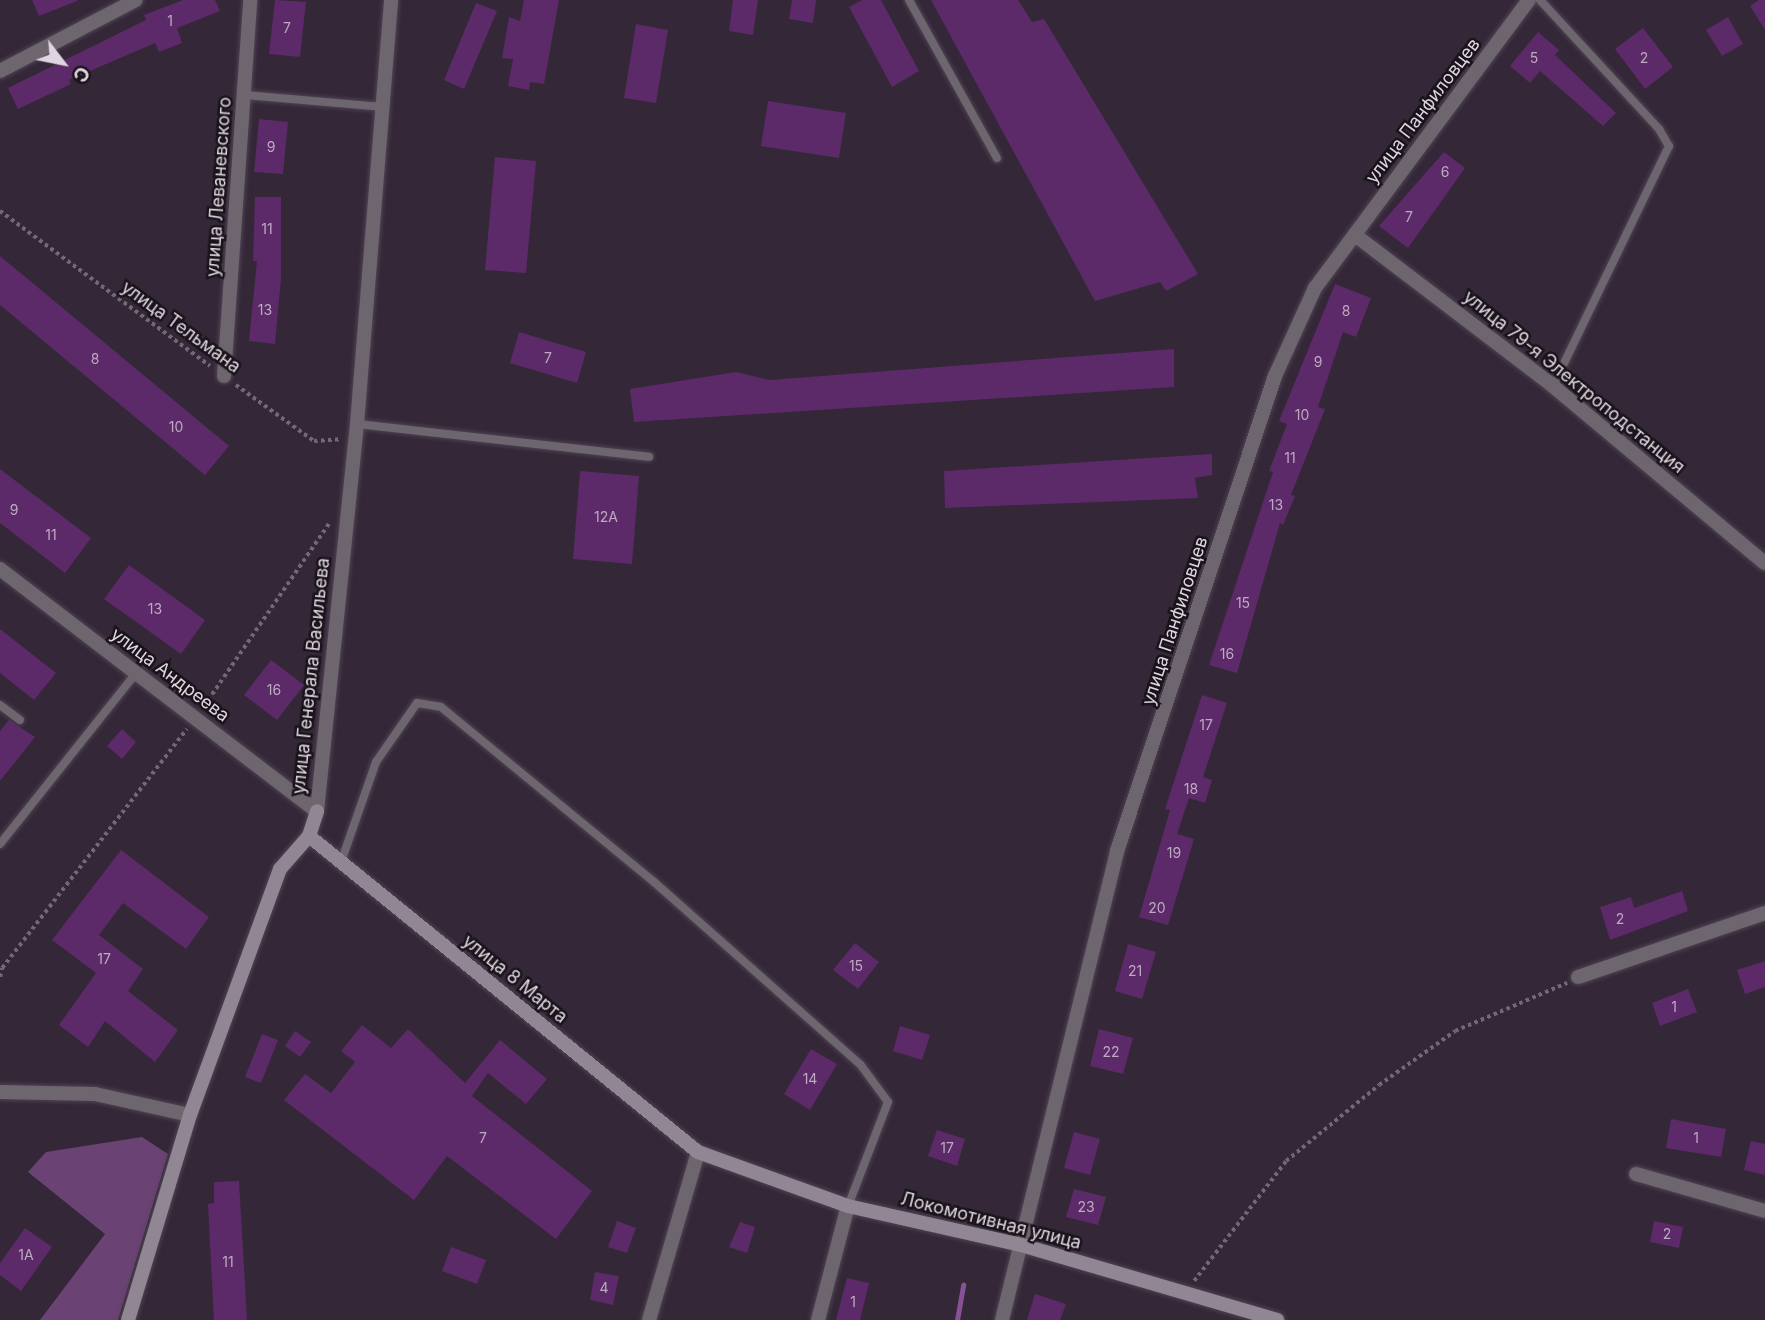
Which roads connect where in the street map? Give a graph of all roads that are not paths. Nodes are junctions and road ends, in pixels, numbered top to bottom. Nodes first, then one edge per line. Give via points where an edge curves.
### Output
1 (136, 0) edge
2 (250, 0) edge
3 (391, 0) edge
4 (909, 0) edge
5 (1529, 0) edge
6 (1540, 1) edge
7 (0, 71) edge
8 (246, 95) junction
9 (383, 107) junction
10 (997, 158) dead end
11 (1355, 235) junction
12 (225, 376) road end
13 (1553, 386) junction
14 (356, 431) junction
15 (649, 457) dead end
16 (1765, 563) edge
17 (0, 569) edge
18 (135, 674) junction
19 (0, 705) edge
20 (20, 720) dead end
21 (317, 811) junction
22 (309, 836) junction
23 (0, 844) edge
24 (341, 862) junction
25 (1765, 913) edge
26 (1578, 977) road end
27 (0, 1092) edge
28 (190, 1115) junction
29 (698, 1152) junction
30 (1636, 1174) dead end
31 (848, 1206) junction
32 (1765, 1211) edge
33 (1021, 1245) junction
34 (128, 1320) edge
35 (649, 1320) edge
36 (818, 1320) edge
37 (1002, 1320) edge
38 (1277, 1320) edge

1 - 7 street
2 - 8 street, улица Леваневского
3 - 9 street, улица Генерала Васильева
4 - 10 lane
5 - 11 street, улица Панфиловцев
6 - 13 lane via 1660,129 1669,146
8 - 9 lane
8 - 12 street, улица Леваневского
9 - 14 street, улица Генерала Васильева
11 - 13 street, улица 79-я Электроподстанция
11 - 33 street, улица Панфиловцев via 1315,288 1275,376 1117,852
13 - 16 street, улица 79-я Электроподстанция
14 - 15 lane
14 - 21 street, улица Генерала Васильева
17 - 18 street, улица Андреева
18 - 21 street, улица Андреева
18 - 23 lane
19 - 20 lane
21 - 22 main road, улица Генерала Васильева
22 - 24 main road, улица 8 Марта
22 - 28 main road, улица Генерала Васильева via 280,869
24 - 29 main road, улица 8 Марта
24 - 31 lane via 376,762 417,703 441,708 654,882 860,1064 888,1102
25 - 26 street
27 - 28 street via 95,1094
28 - 34 main road, улица Генерала Васильева
29 - 31 main road, Локомотивная улица
29 - 35 street
30 - 32 street
31 - 33 main road, Локомотивная улица
31 - 36 street
33 - 37 street, улица Панфиловцев
33 - 38 main road, Локомотивная улица

